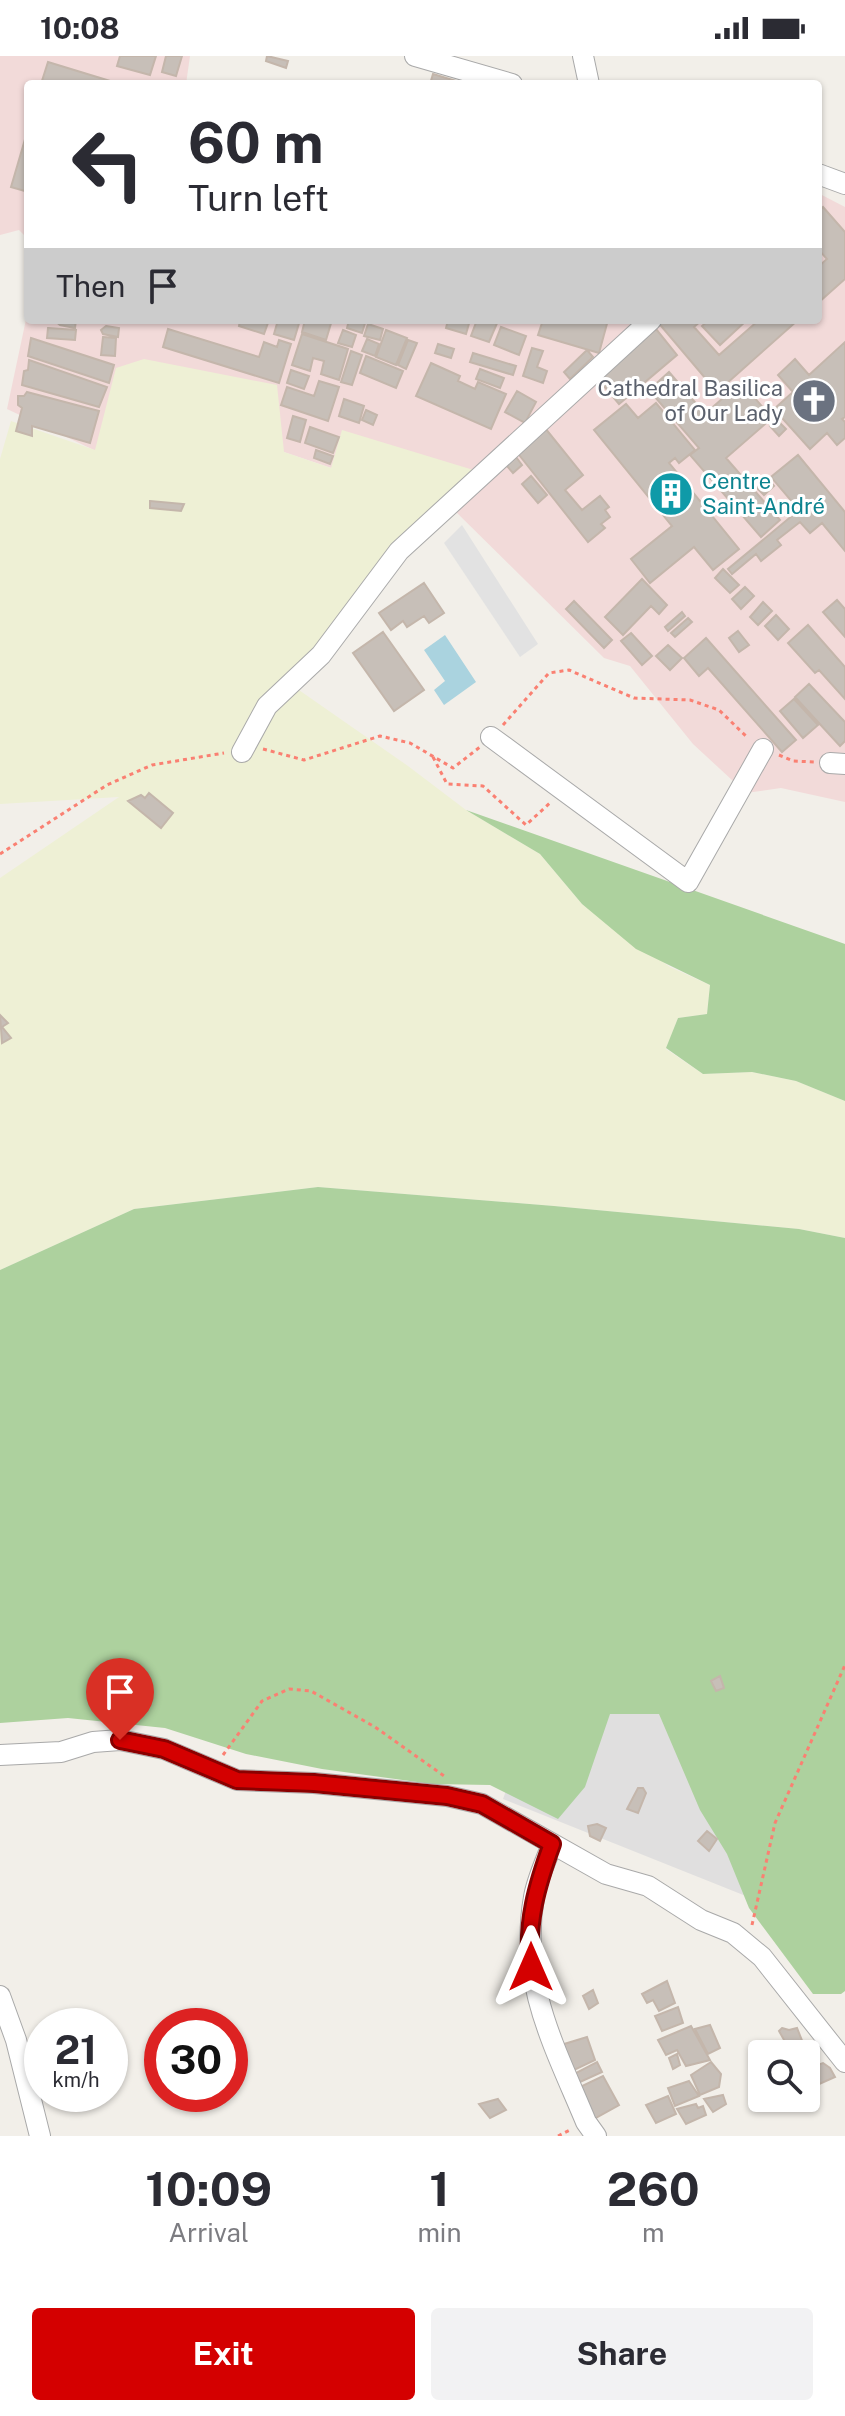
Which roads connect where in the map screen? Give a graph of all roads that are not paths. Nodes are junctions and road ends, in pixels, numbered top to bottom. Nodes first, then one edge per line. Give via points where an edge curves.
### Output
1 (415, 56) edge
2 (583, 56) edge
3 (498, 80) edge
4 (588, 80) edge
5 (822, 175) edge
6 (845, 184) edge
7 (647, 324) edge
8 (491, 737) road end
9 (763, 749) road end
10 (242, 752) road end
11 (0, 1755) edge
12 (552, 1844) junction
13 (0, 1996) edge
14 (845, 2062) edge
15 (40, 2136) edge
16 (596, 2136) edge

1 - 3 street
2 - 4 street
5 - 6 street
7 - 10 street via 399,551 321,655 267,706
8 - 9 street via 688,882
11 - 12 street via 61,1752 120,1740 164,1749 237,1780 447,1796 482,1804
12 - 14 street via 606,1874 648,1886 749,1944
12 - 16 street via 534,1894 529,1950 533,1985 543,2023
13 - 15 street

